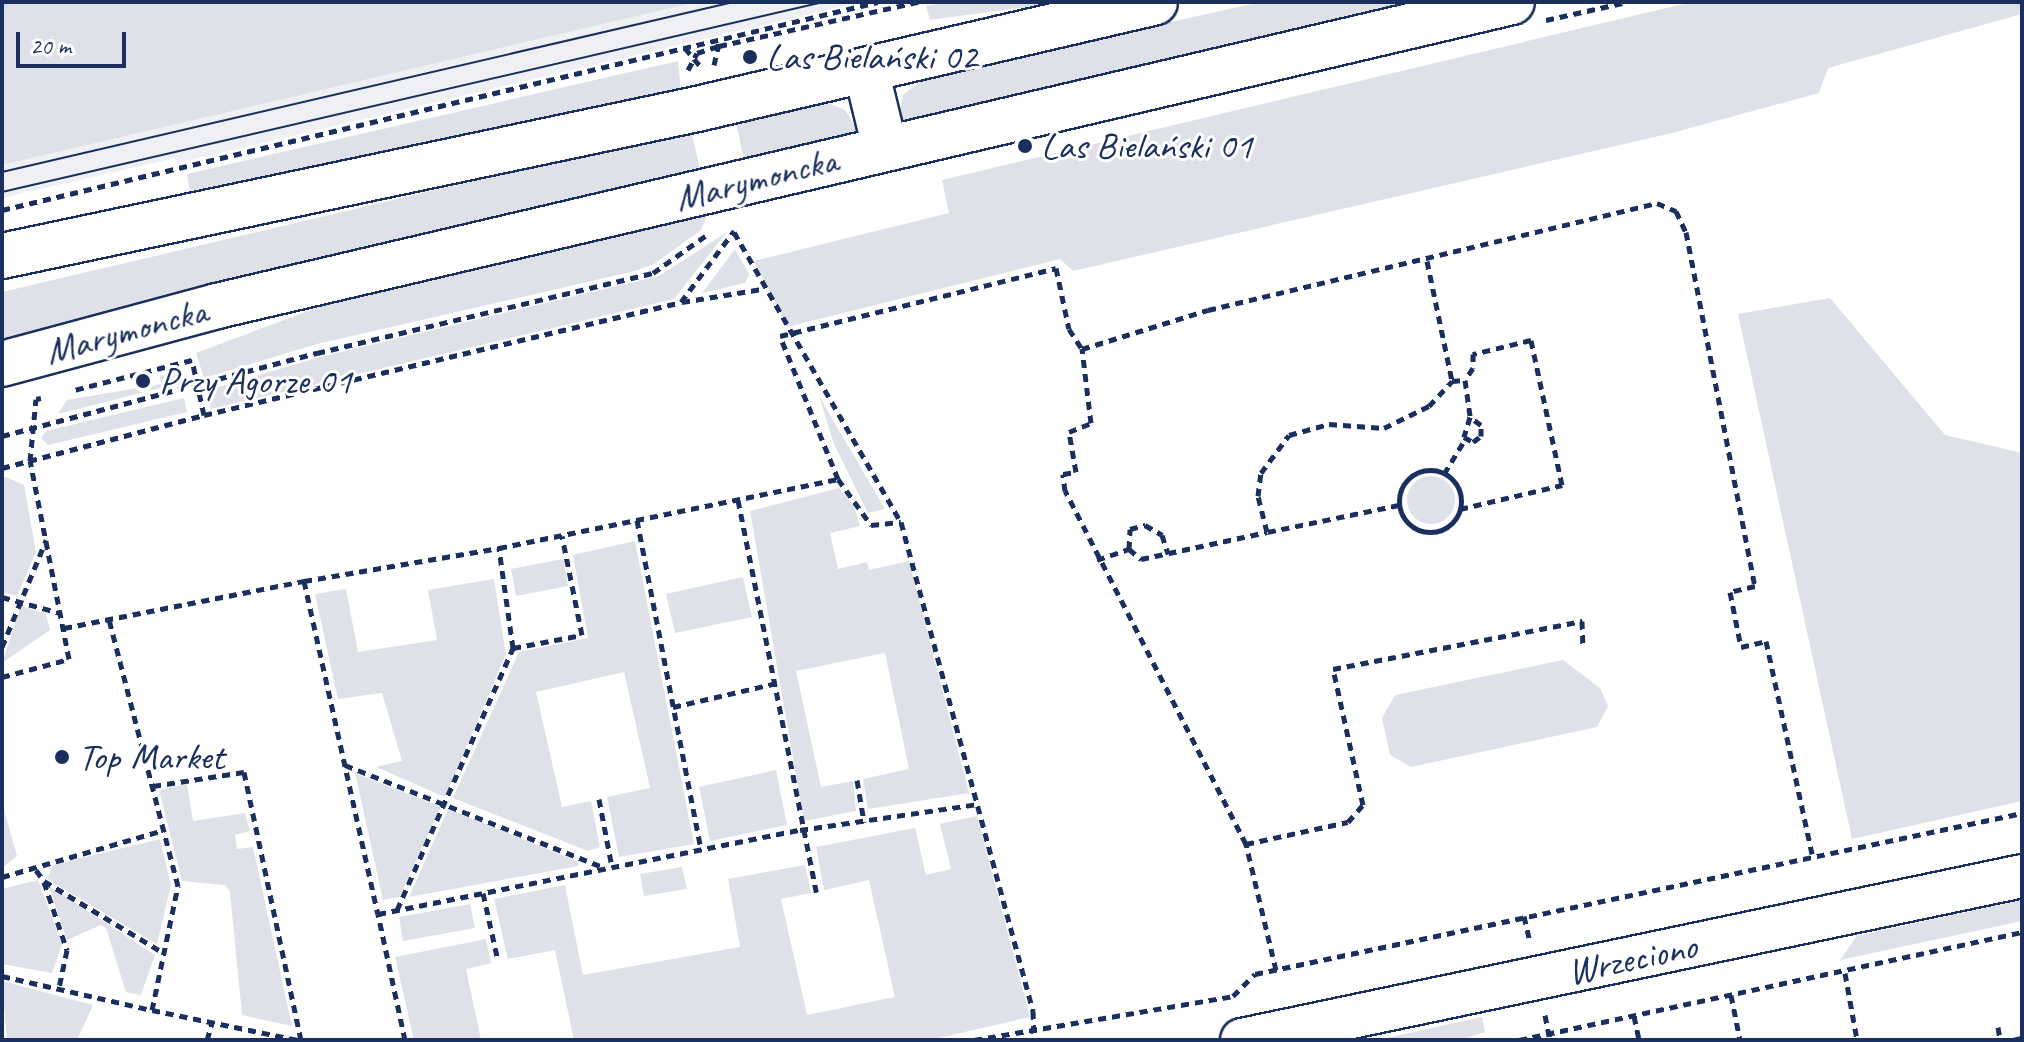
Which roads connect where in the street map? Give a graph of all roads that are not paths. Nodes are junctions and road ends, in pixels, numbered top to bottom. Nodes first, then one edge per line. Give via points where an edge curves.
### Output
1 (1155, 2) edge
2 (1512, 2) edge
3 (866, 70) junction
4 (885, 148) junction
5 (2, 256) edge
6 (2, 364) edge
7 (2022, 876) edge
8 (1242, 1040) edge

1 - 3 main road
2 - 4 main road, Marymoncka
3 - 4 main road
3 - 5 main road
4 - 6 main road, Marymoncka via 217,306
7 - 8 street, Wrzeciono

